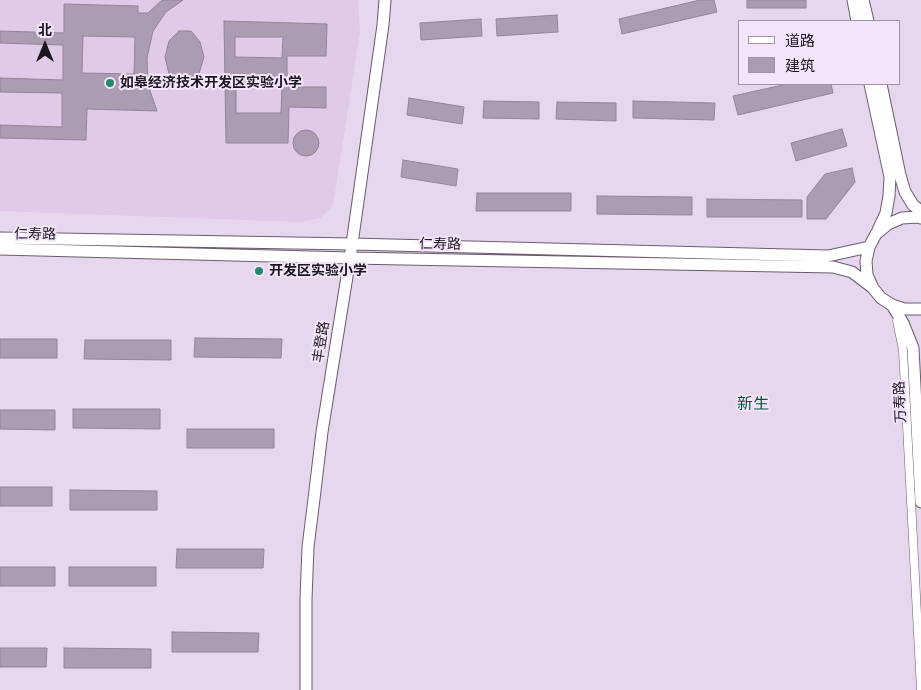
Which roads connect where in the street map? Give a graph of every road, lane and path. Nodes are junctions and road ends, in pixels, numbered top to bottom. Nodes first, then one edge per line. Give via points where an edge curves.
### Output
1 (385, 0) edge
2 (853, 0) edge
3 (863, 0) edge
4 (857, 20) edge
5 (868, 20) edge
6 (870, 85) edge
7 (881, 85) edge
8 (921, 212) edge
9 (921, 218) edge
10 (876, 234) junction
11 (0, 238) edge
12 (352, 244) junction
13 (869, 247) junction
14 (0, 249) edge
15 (350, 258) junction
16 (873, 288) junction
17 (892, 305) junction
18 (921, 309) edge
19 (921, 502) edge
20 (306, 690) edge
21 (921, 690) edge

1 - 12 main road, 丰登路
2 - 4 main road
3 - 5 main road
6 - 10 main road via 890,177 890,196
7 - 8 main road via 905,192
9 - 10 main road via 902,218
10 - 13 main road
11 - 12 main road, 仁寿路
12 - 13 main road, 仁寿路 via 828,256
12 - 15 main road, 丰登路
13 - 16 main road via 866,261
14 - 15 main road, 仁寿路
15 - 16 main road, 仁寿路 via 833,266 852,272
15 - 20 main road, 丰登路 via 322,432 308,547
16 - 17 main road, 仁寿路
17 - 18 main road
17 - 19 main road, 万寿路 via 913,348
17 - 21 street via 903,350

